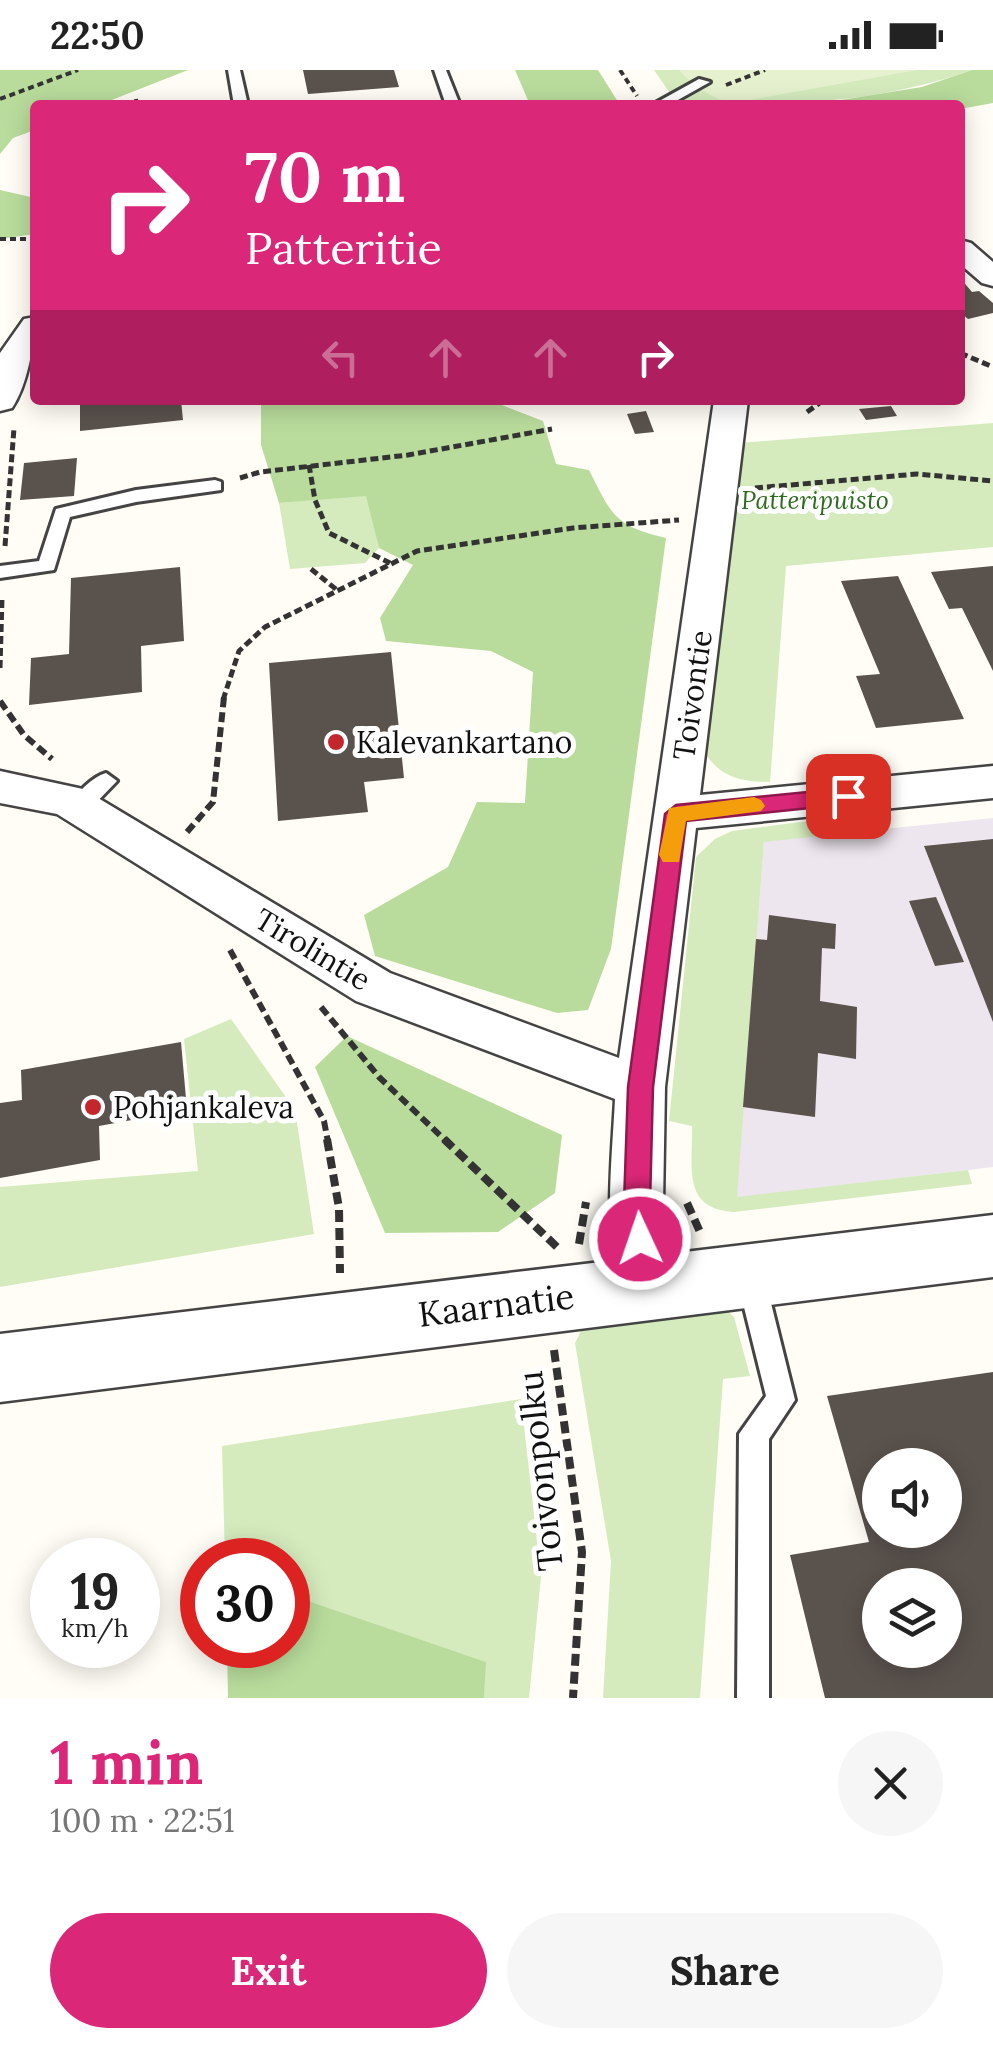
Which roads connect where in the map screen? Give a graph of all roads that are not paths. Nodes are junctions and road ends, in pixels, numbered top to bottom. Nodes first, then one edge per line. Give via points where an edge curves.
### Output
1 (234, 70) edge
2 (440, 70) edge
3 (704, 82) dead end
4 (240, 100) edge
5 (451, 100) edge
6 (668, 100) edge
7 (993, 238) edge
8 (965, 245) edge
9 (965, 251) edge
10 (993, 277) edge
11 (30, 333) edge
12 (730, 405) edge
13 (9, 407) edge
14 (214, 486) road end
15 (2, 571) edge
16 (993, 782) edge
17 (0, 787) edge
18 (676, 814) junction
19 (640, 1087) junction
20 (989, 1257) edge
21 (750, 1277) junction
22 (645, 1288) junction
23 (0, 1368) edge
24 (754, 1698) edge

1 - 4 lane
2 - 5 lane
3 - 6 lane
7 - 8 street
9 - 10 street
11 - 13 street via 10,361
12 - 18 street, Toivontie
14 - 15 lane via 62,513 47,566
16 - 18 street
17 - 19 street, Tirolintie via 68,800 92,793 373,987
18 - 19 street, Toivontie
19 - 22 street, Toivontie via 637,1204
20 - 21 street, Kaarnatie
21 - 22 street, Kaarnatie
21 - 24 lane via 781,1400 754,1434
22 - 23 street, Kaarnatie via 552,1274

